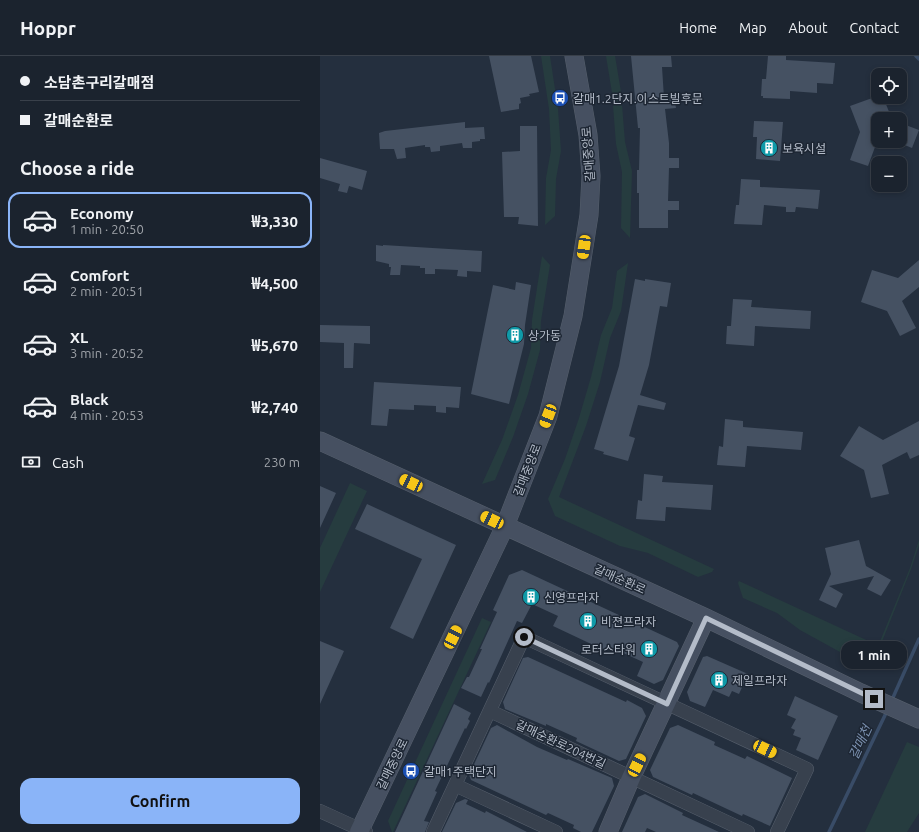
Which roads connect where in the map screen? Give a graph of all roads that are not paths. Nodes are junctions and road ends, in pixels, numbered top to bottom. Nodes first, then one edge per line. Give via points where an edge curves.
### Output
1 (574, 56) edge
2 (320, 441) edge
3 (506, 526) junction
4 (706, 618) junction
5 (667, 704) junction
6 (490, 711) junction
7 (915, 717) edge
8 (631, 778) junction
9 (455, 785) junction
10 (320, 811) edge
11 (362, 831) edge
12 (433, 832) edge
13 (556, 832) edge
14 (608, 832) edge
15 (748, 832) edge
16 (777, 832) edge

1 - 3 street, 갈매중앙로 via 588,135 591,176 582,264 573,316 548,416
2 - 3 street, 갈매순환로
3 - 4 street, 갈매순환로
3 - 11 street, 갈매중앙로
4 - 5 street
4 - 7 street, 갈매순환로
5 - 6 street via 524,637
5 - 8 street
5 - 16 street via 807,769
6 - 8 street, 갈매순환로204번길
6 - 9 street
8 - 14 street
8 - 15 street, 갈매순환로204번길
9 - 12 street
9 - 13 street
10 - 11 street

